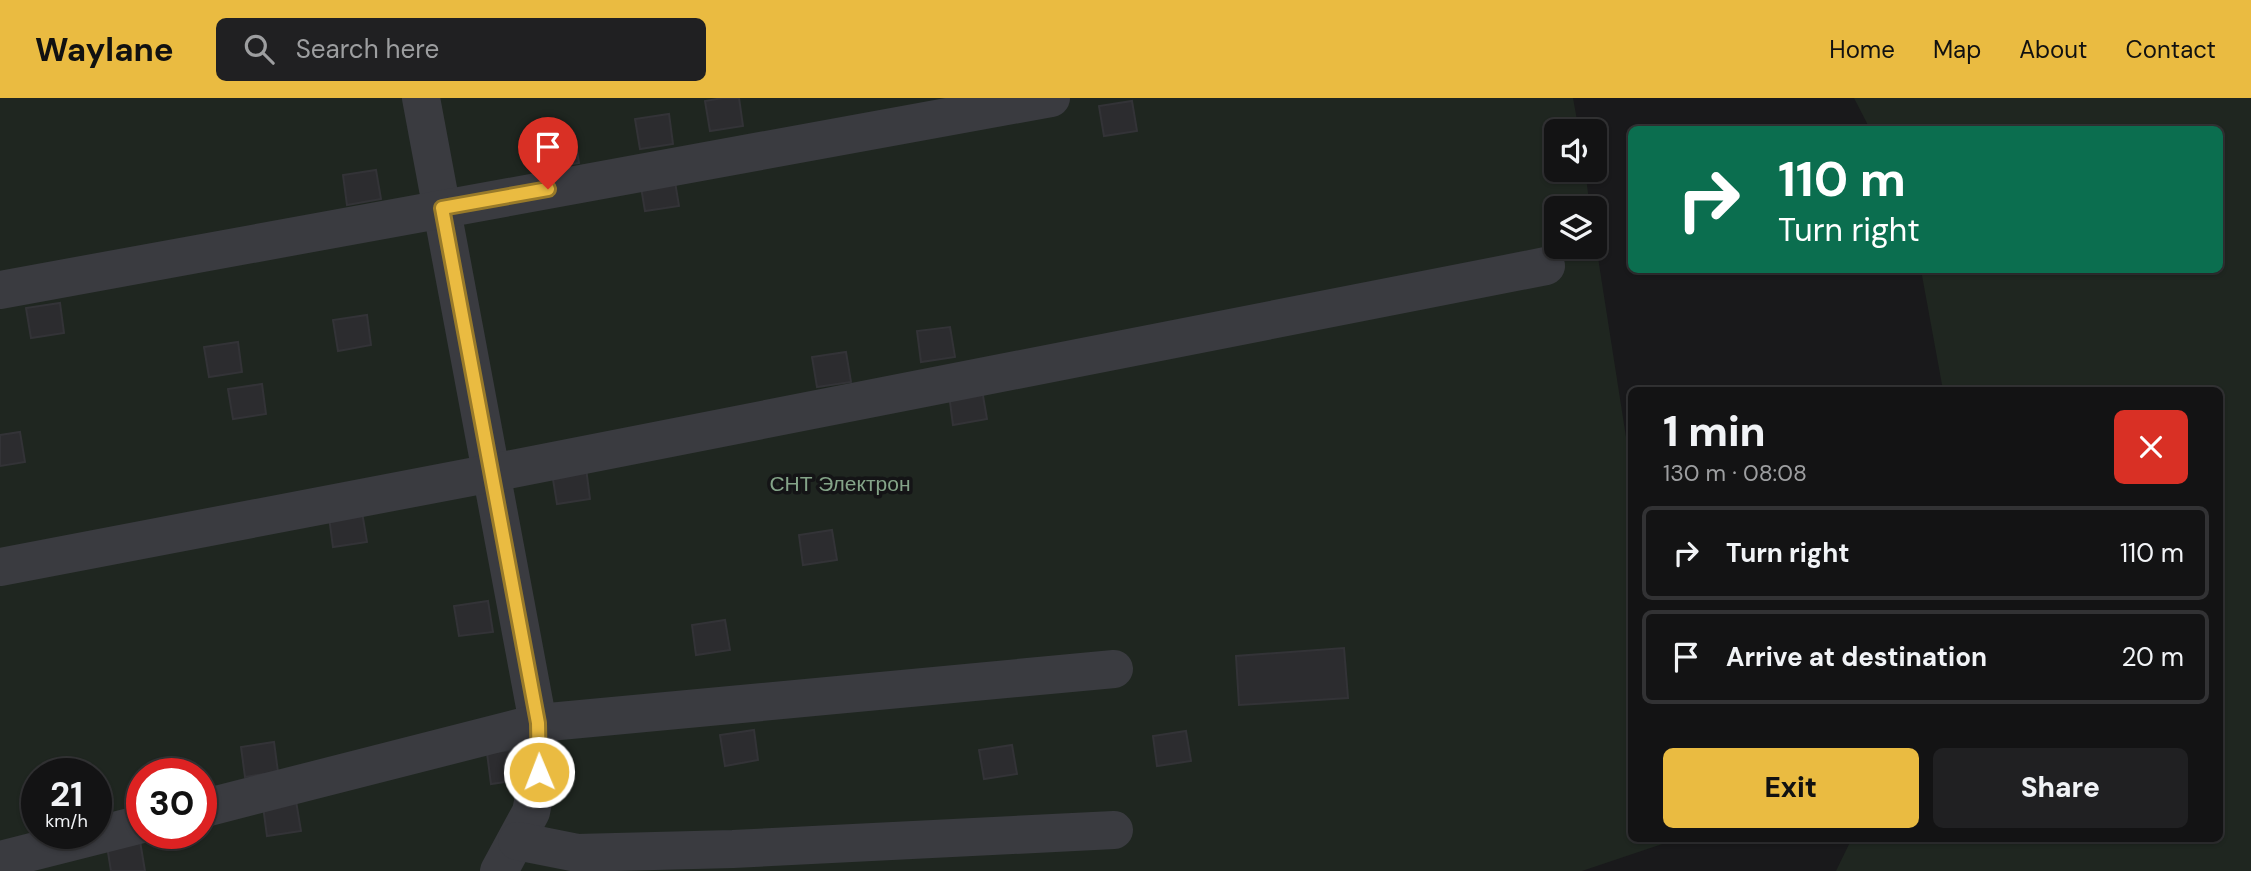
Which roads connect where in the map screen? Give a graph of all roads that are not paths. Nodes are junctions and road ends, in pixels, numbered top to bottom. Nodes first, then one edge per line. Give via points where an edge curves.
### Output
1 (421, 98) edge
2 (1051, 98) edge
3 (442, 208) junction
4 (1546, 266) dead end
5 (0, 290) edge
6 (492, 473) junction
7 (0, 567) edge
8 (1114, 669) dead end
9 (538, 723) junction
10 (217, 805) edge
11 (126, 828) edge
12 (1114, 830) dead end
13 (508, 856) edge
14 (0, 860) edge

1 - 3 street
2 - 3 street
3 - 5 street
3 - 6 street
4 - 6 street
6 - 7 street
6 - 9 street
8 - 9 street
9 - 10 street
9 - 13 street via 539,772 531,812
11 - 14 street
12 - 13 street

